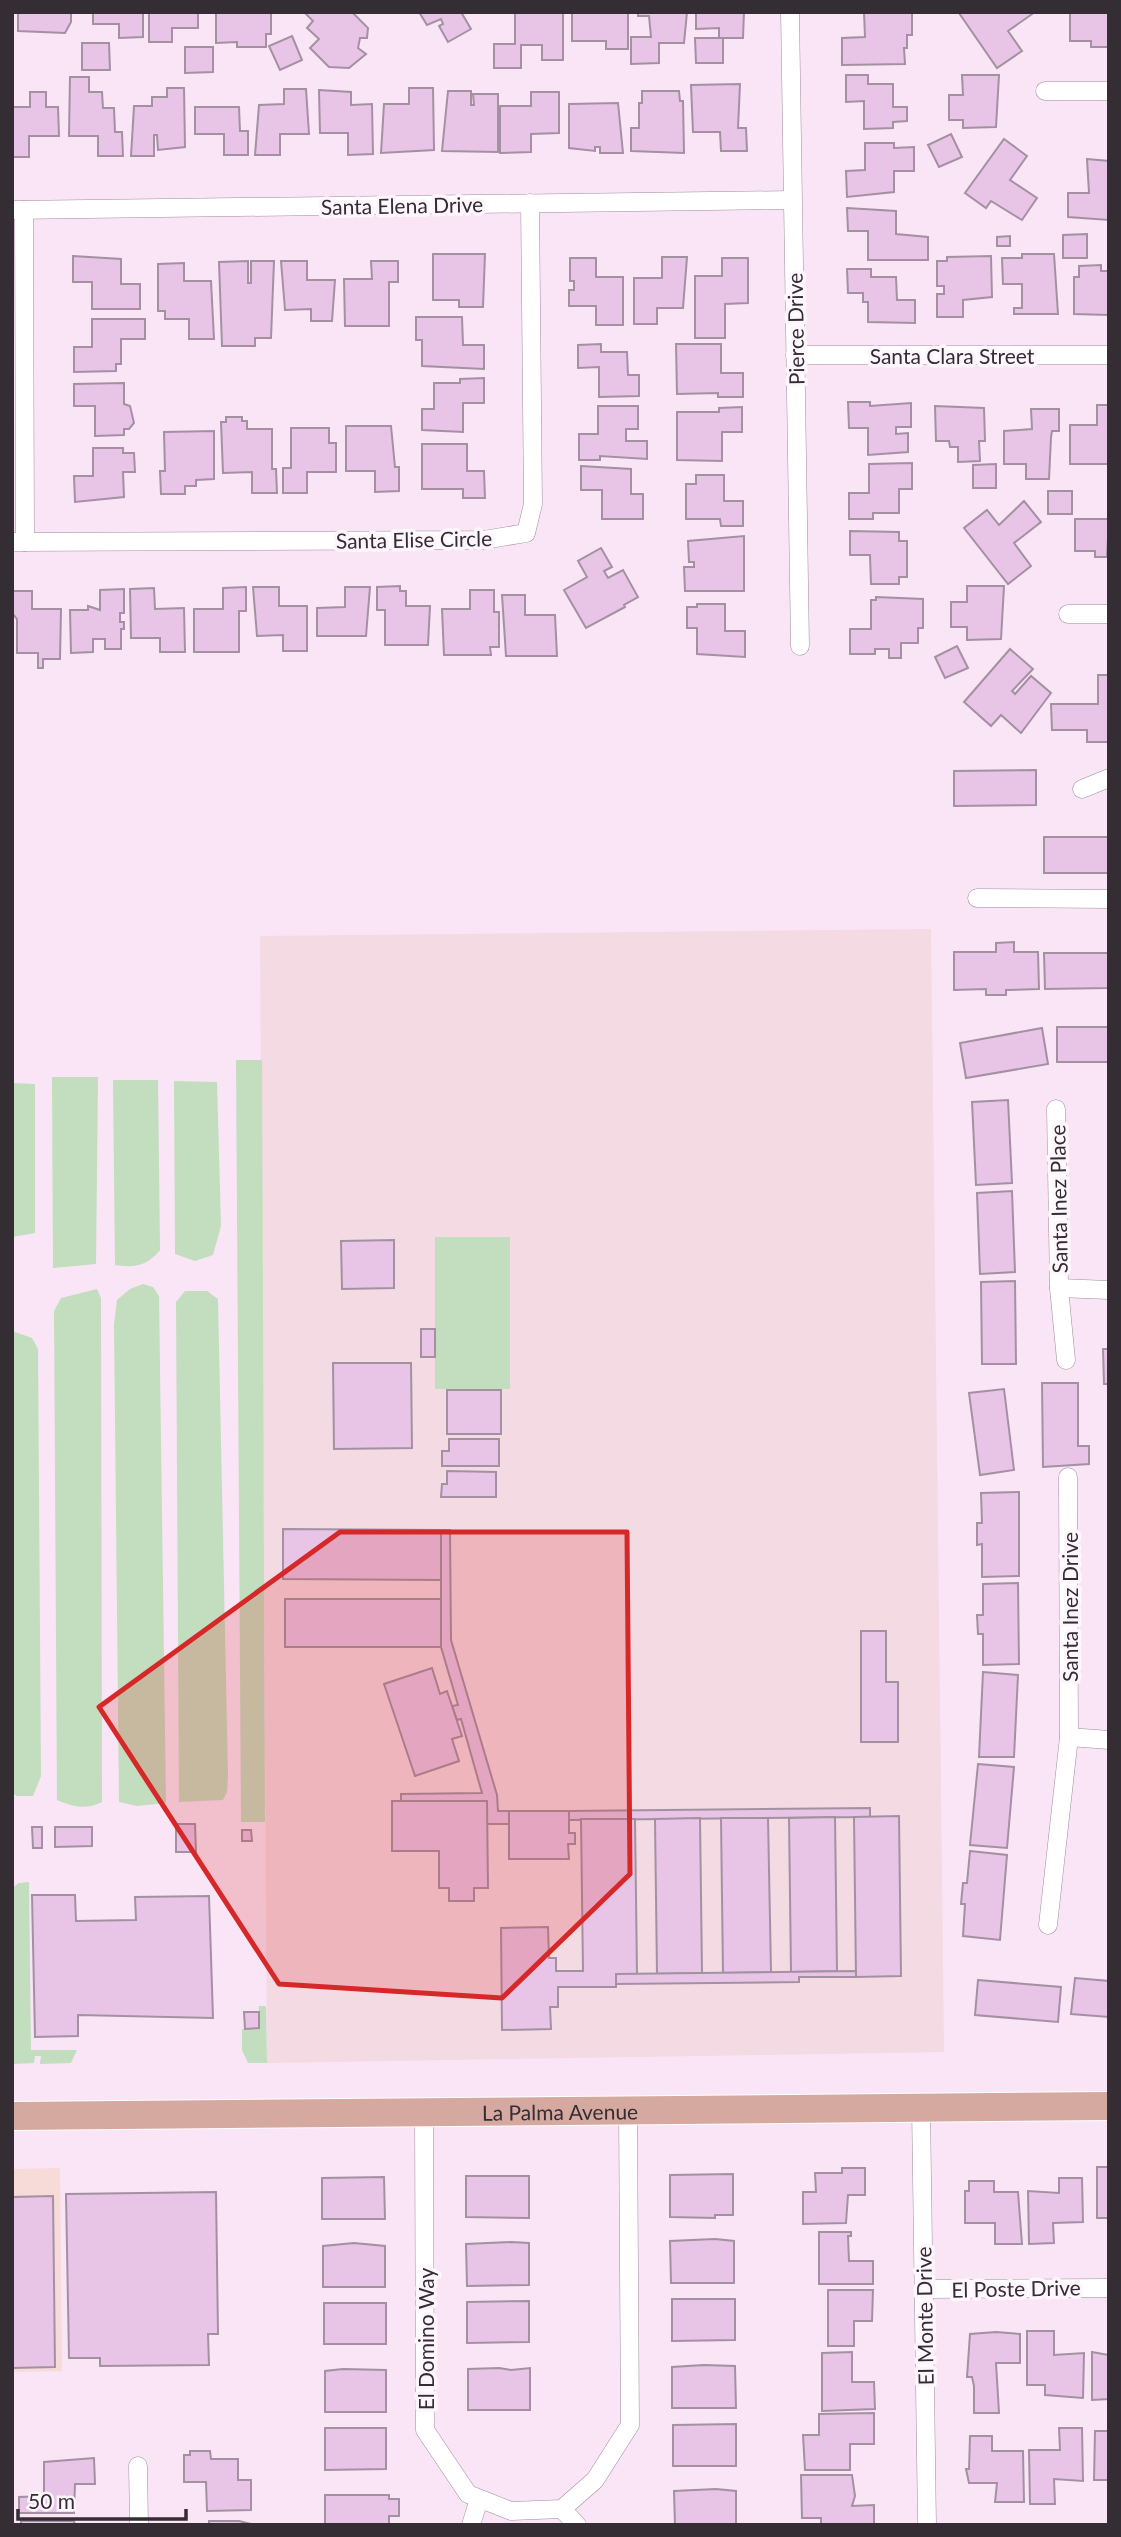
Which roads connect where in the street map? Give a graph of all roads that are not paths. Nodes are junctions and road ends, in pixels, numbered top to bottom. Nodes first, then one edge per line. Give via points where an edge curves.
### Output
1 (790, 12) edge
2 (1045, 91) dead end
3 (1109, 91) edge
4 (792, 200) junction
5 (530, 203) junction
6 (18, 210) edge
7 (796, 355) junction
8 (1109, 355) edge
9 (19, 542) edge
10 (1068, 614) dead end
11 (1109, 614) edge
12 (800, 646) dead end
13 (1109, 778) edge
14 (1082, 789) dead end
15 (977, 898) dead end
16 (1109, 899) edge
17 (1056, 1109) dead end
18 (1059, 1288) junction
19 (1109, 1290) edge
20 (1066, 1360) dead end
21 (1068, 1477) dead end
22 (1069, 1737) junction
23 (1109, 1740) edge
24 (1048, 1925) dead end
25 (1109, 2106) edge
26 (921, 2107) junction
27 (628, 2110) junction
28 (424, 2112) junction
29 (12, 2116) edge
30 (1109, 2288) edge
31 (924, 2289) junction
32 (138, 2466) dead end
33 (479, 2499) junction
34 (562, 2509) junction
35 (139, 2525) edge
36 (471, 2525) edge
37 (577, 2525) edge
38 (927, 2525) edge

1 - 4 street, Pierce Drive
2 - 3 street
4 - 5 street, Santa Elena Drive
4 - 7 street, Pierce Drive
5 - 6 street, Santa Elena Drive
5 - 9 street, Santa Elise Circle via 533,504 526,533 484,540
6 - 9 street
7 - 8 street, Santa Clara Street
7 - 12 street, Pierce Drive
10 - 11 street
13 - 14 street
15 - 16 street
17 - 18 street, Santa Inez Place
18 - 19 street, Santa Inez Place
18 - 20 street, Santa Inez Place
21 - 22 street, Santa Inez Drive
22 - 23 street
22 - 24 street, Santa Inez Drive
25 - 26 main road, La Palma Avenue
26 - 27 main road, La Palma Avenue
26 - 31 street, El Monte Drive
27 - 28 main road, La Palma Avenue
27 - 34 street via 630,2425 594,2480
28 - 29 main road, La Palma Avenue
28 - 33 street, El Domino Way via 425,2430 468,2494
30 - 31 street, El Poste Drive
31 - 38 street, El Monte Drive
32 - 35 street
33 - 34 street, El Domino Way via 511,2511
33 - 36 street
34 - 37 street

